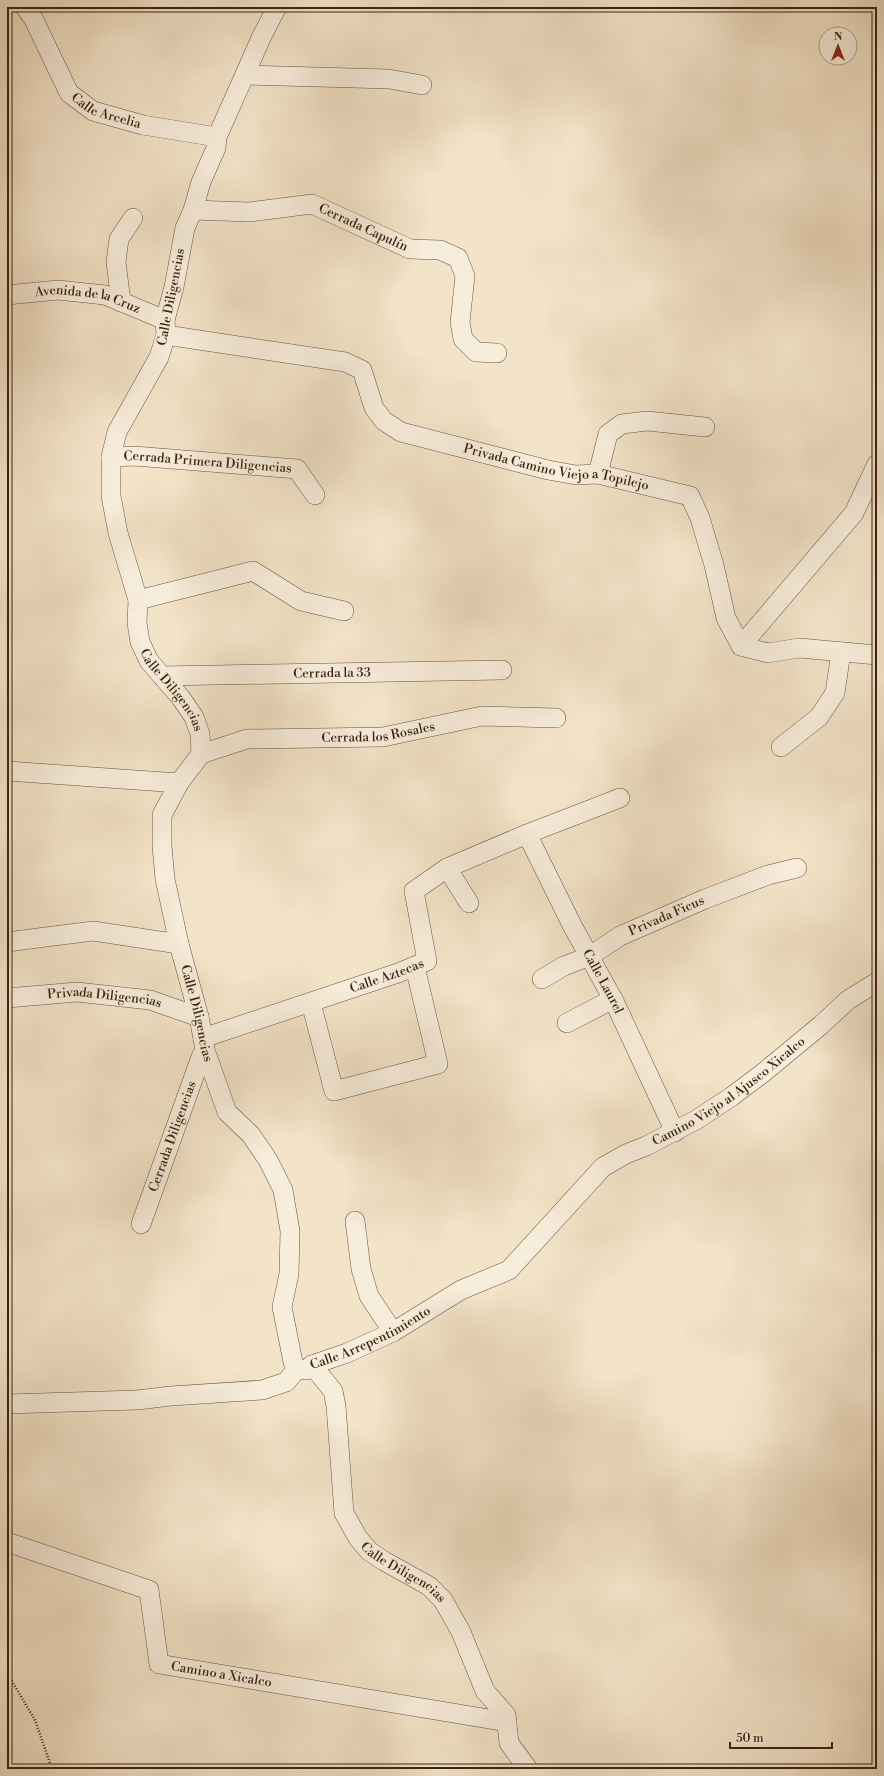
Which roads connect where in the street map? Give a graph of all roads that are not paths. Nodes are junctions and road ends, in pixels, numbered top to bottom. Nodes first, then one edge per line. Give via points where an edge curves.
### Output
1 (277, 7) edge
2 (27, 8) edge
3 (245, 75) junction
4 (422, 85) dead end
5 (217, 137) junction
6 (193, 210) junction
7 (133, 218) dead end
8 (7, 295) edge
9 (121, 302) junction
10 (166, 327) junction
11 (497, 353) dead end
12 (705, 427) dead end
13 (111, 457) junction
14 (877, 464) edge
15 (598, 474) junction
16 (315, 495) dead end
17 (138, 600) junction
18 (344, 611) dead end
19 (741, 646) junction
20 (841, 652) junction
21 (877, 655) edge
22 (502, 670) dead end
23 (162, 676) junction
24 (556, 718) dead end
25 (781, 746) dead end
26 (201, 754) junction
27 (7, 771) edge
28 (179, 784) junction
29 (620, 798) dead end
30 (527, 834) junction
31 (447, 868) junction
32 (797, 868) dead end
33 (469, 903) dead end
34 (7, 942) edge
35 (179, 944) junction
36 (590, 956) junction
37 (415, 967) junction
38 (542, 979) dead end
39 (877, 982) edge
40 (7, 998) edge
41 (613, 999) junction
42 (311, 1002) junction
43 (199, 1017) junction
44 (567, 1023) dead end
45 (204, 1044) junction
46 (675, 1132) junction
47 (578, 1194) joint
48 (355, 1221) dead end
49 (141, 1224) dead end
50 (392, 1332) junction
51 (305, 1367) junction
52 (7, 1404) edge
53 (7, 1542) edge
54 (507, 1722) junction
55 (528, 1769) edge

1 - 3 street, Calle Diligencias
2 - 5 street, Calle Arcelia via 69,94 93,111 143,125
3 - 4 street via 389,79
3 - 5 street, Calle Diligencias
5 - 6 street, Calle Diligencias via 216,148 201,182
6 - 10 street, Calle Diligencias via 185,228
6 - 11 street, Cerrada Capulín via 249,212 312,204 410,249 440,250 458,258 465,276 460,322 463,339 476,352
7 - 9 street via 119,239 116,262
8 - 9 street, Avenida de la Cruz via 58,290 105,295
9 - 10 street, Avenida de la Cruz
10 - 13 street, Calle Diligencias via 159,357 118,432
10 - 15 street, Privada Camino Viejo a Topilejo via 345,362 362,370 374,408 384,421 401,432 548,470 576,475
12 - 15 street via 647,421 622,424 608,434
13 - 16 street, Cerrada Primera Diligencias via 134,456 297,469
13 - 17 street, Calle Diligencias via 111,496 118,533
14 - 19 street via 854,513
15 - 19 street, Privada Camino Viejo a Topilejo via 690,496 700,518 714,565 726,618
17 - 18 street via 253,570 301,601
17 - 23 street, Calle Diligencias via 137,623 140,642 149,661
19 - 20 street via 768,653 799,648
20 - 21 street
20 - 25 street via 835,693 819,717
22 - 23 street, Cerrada la 33
23 - 26 street, Calle Diligencias via 194,718 200,734
24 - 26 street, Cerrada los Rosales via 482,716 383,737 247,739
26 - 28 street, Calle Diligencias
27 - 28 street
28 - 35 street, Calle Diligencias via 162,815 165,880
29 - 30 street, Calle Aztecas
30 - 31 street, Calle Aztecas
30 - 36 street, Calle Laurel
31 - 33 street
31 - 37 street, Calle Aztecas via 414,890 427,961
32 - 36 street, Privada Ficus via 768,874 705,899 620,936
34 - 35 street via 93,931
35 - 43 street, Calle Diligencias
36 - 38 street, Privada Ficus via 564,966
36 - 41 street, Calle Laurel
37 - 42 street, Calle Aztecas
37 - 42 street via 438,1064 334,1091
39 - 46 street, Camino Viejo al Ajusco Xicalco via 848,1000 736,1093
40 - 43 street, Privada Diligencias via 77,992 150,1000
41 - 44 street
41 - 46 street, Calle Laurel
42 - 45 street, Calle Aztecas
43 - 45 street, Calle Diligencias
45 - 49 street, Cerrada Diligencias
45 - 51 street, Calle Diligencias via 228,1112 251,1135 268,1160 283,1190 290,1232 289,1274 282,1307 293,1362
46 - 47 street, Camino Viejo al Ajusco Xicalco via 603,1167
47 - 50 street, Calle Arrepentimiento via 509,1270 461,1290
48 - 50 street via 361,1269 369,1296
50 - 51 street, Calle Arrepentimiento via 347,1353
51 - 52 street, Calle Arrepentimiento via 286,1382 262,1390 137,1400
51 - 54 street, Calle Diligencias via 333,1391 344,1513 350,1526 369,1551 429,1586 443,1600 461,1632 485,1691 506,1716
53 - 54 street, Camino a Xicalco via 149,1590 159,1664
54 - 55 street, Calle Diligencias via 509,1743

